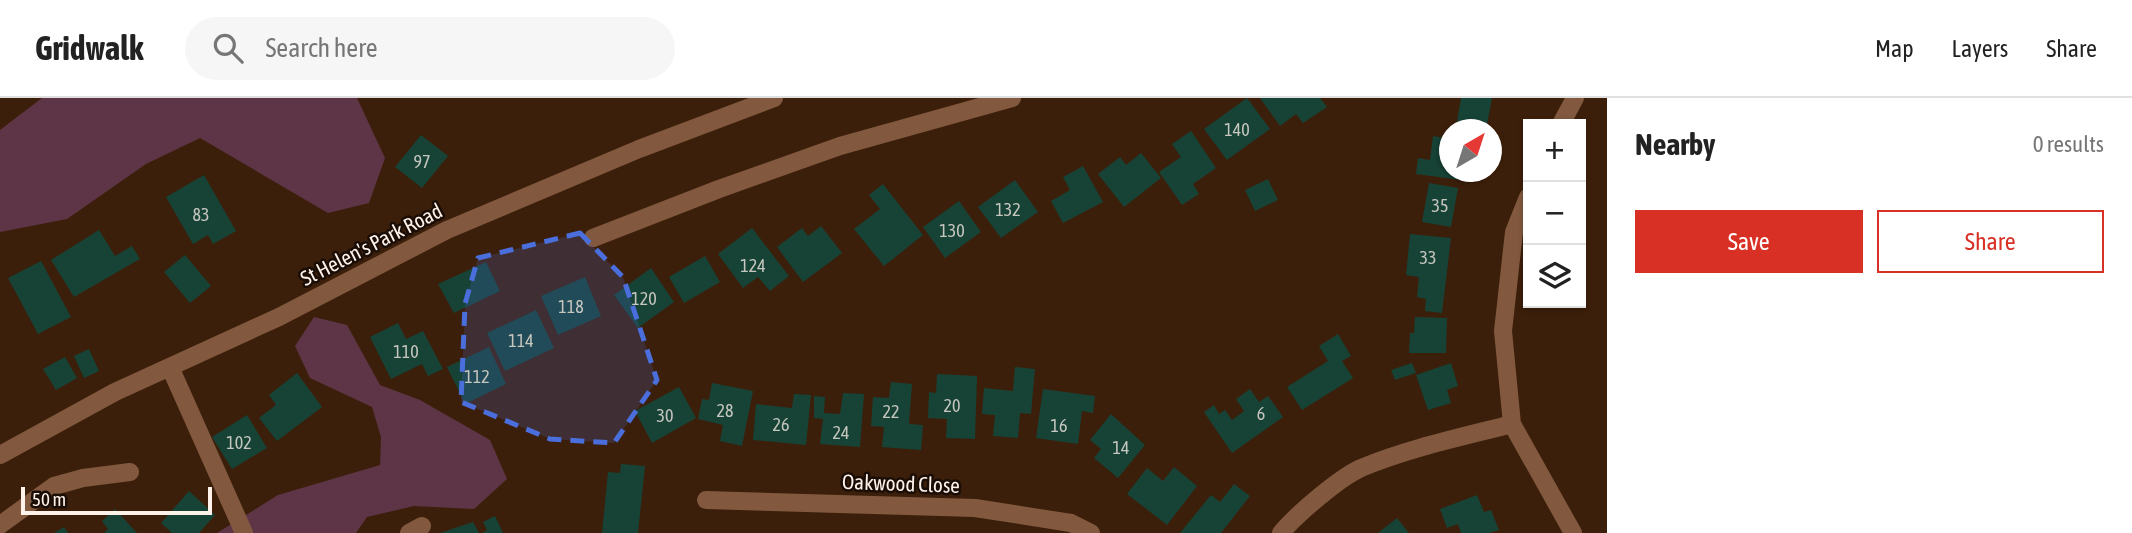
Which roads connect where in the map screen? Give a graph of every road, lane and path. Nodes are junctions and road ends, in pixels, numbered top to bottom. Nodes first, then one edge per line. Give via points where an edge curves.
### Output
1 (774, 98) edge
2 (1012, 98) edge
3 (1575, 98) edge
4 (1564, 119) edge
5 (1523, 210) edge
6 (593, 238) dead end
7 (170, 367) junction
8 (1512, 424) junction
9 (0, 455) edge
10 (130, 472) dead end
11 (706, 500) dead end
12 (0, 525) edge
13 (244, 533) edge
14 (1091, 533) edge
15 (1280, 533) edge
16 (1573, 533) edge

1 - 7 street, St Helen's Park Road via 447,230 279,317
2 - 6 street via 840,146
3 - 4 street
5 - 8 street via 1514,232 1503,331
7 - 9 street, St Helen's Park Road
7 - 13 street
8 - 15 street via 1358,469
8 - 16 street
10 - 12 street via 54,486
11 - 14 street, Oakwood Close via 975,508 1071,523

